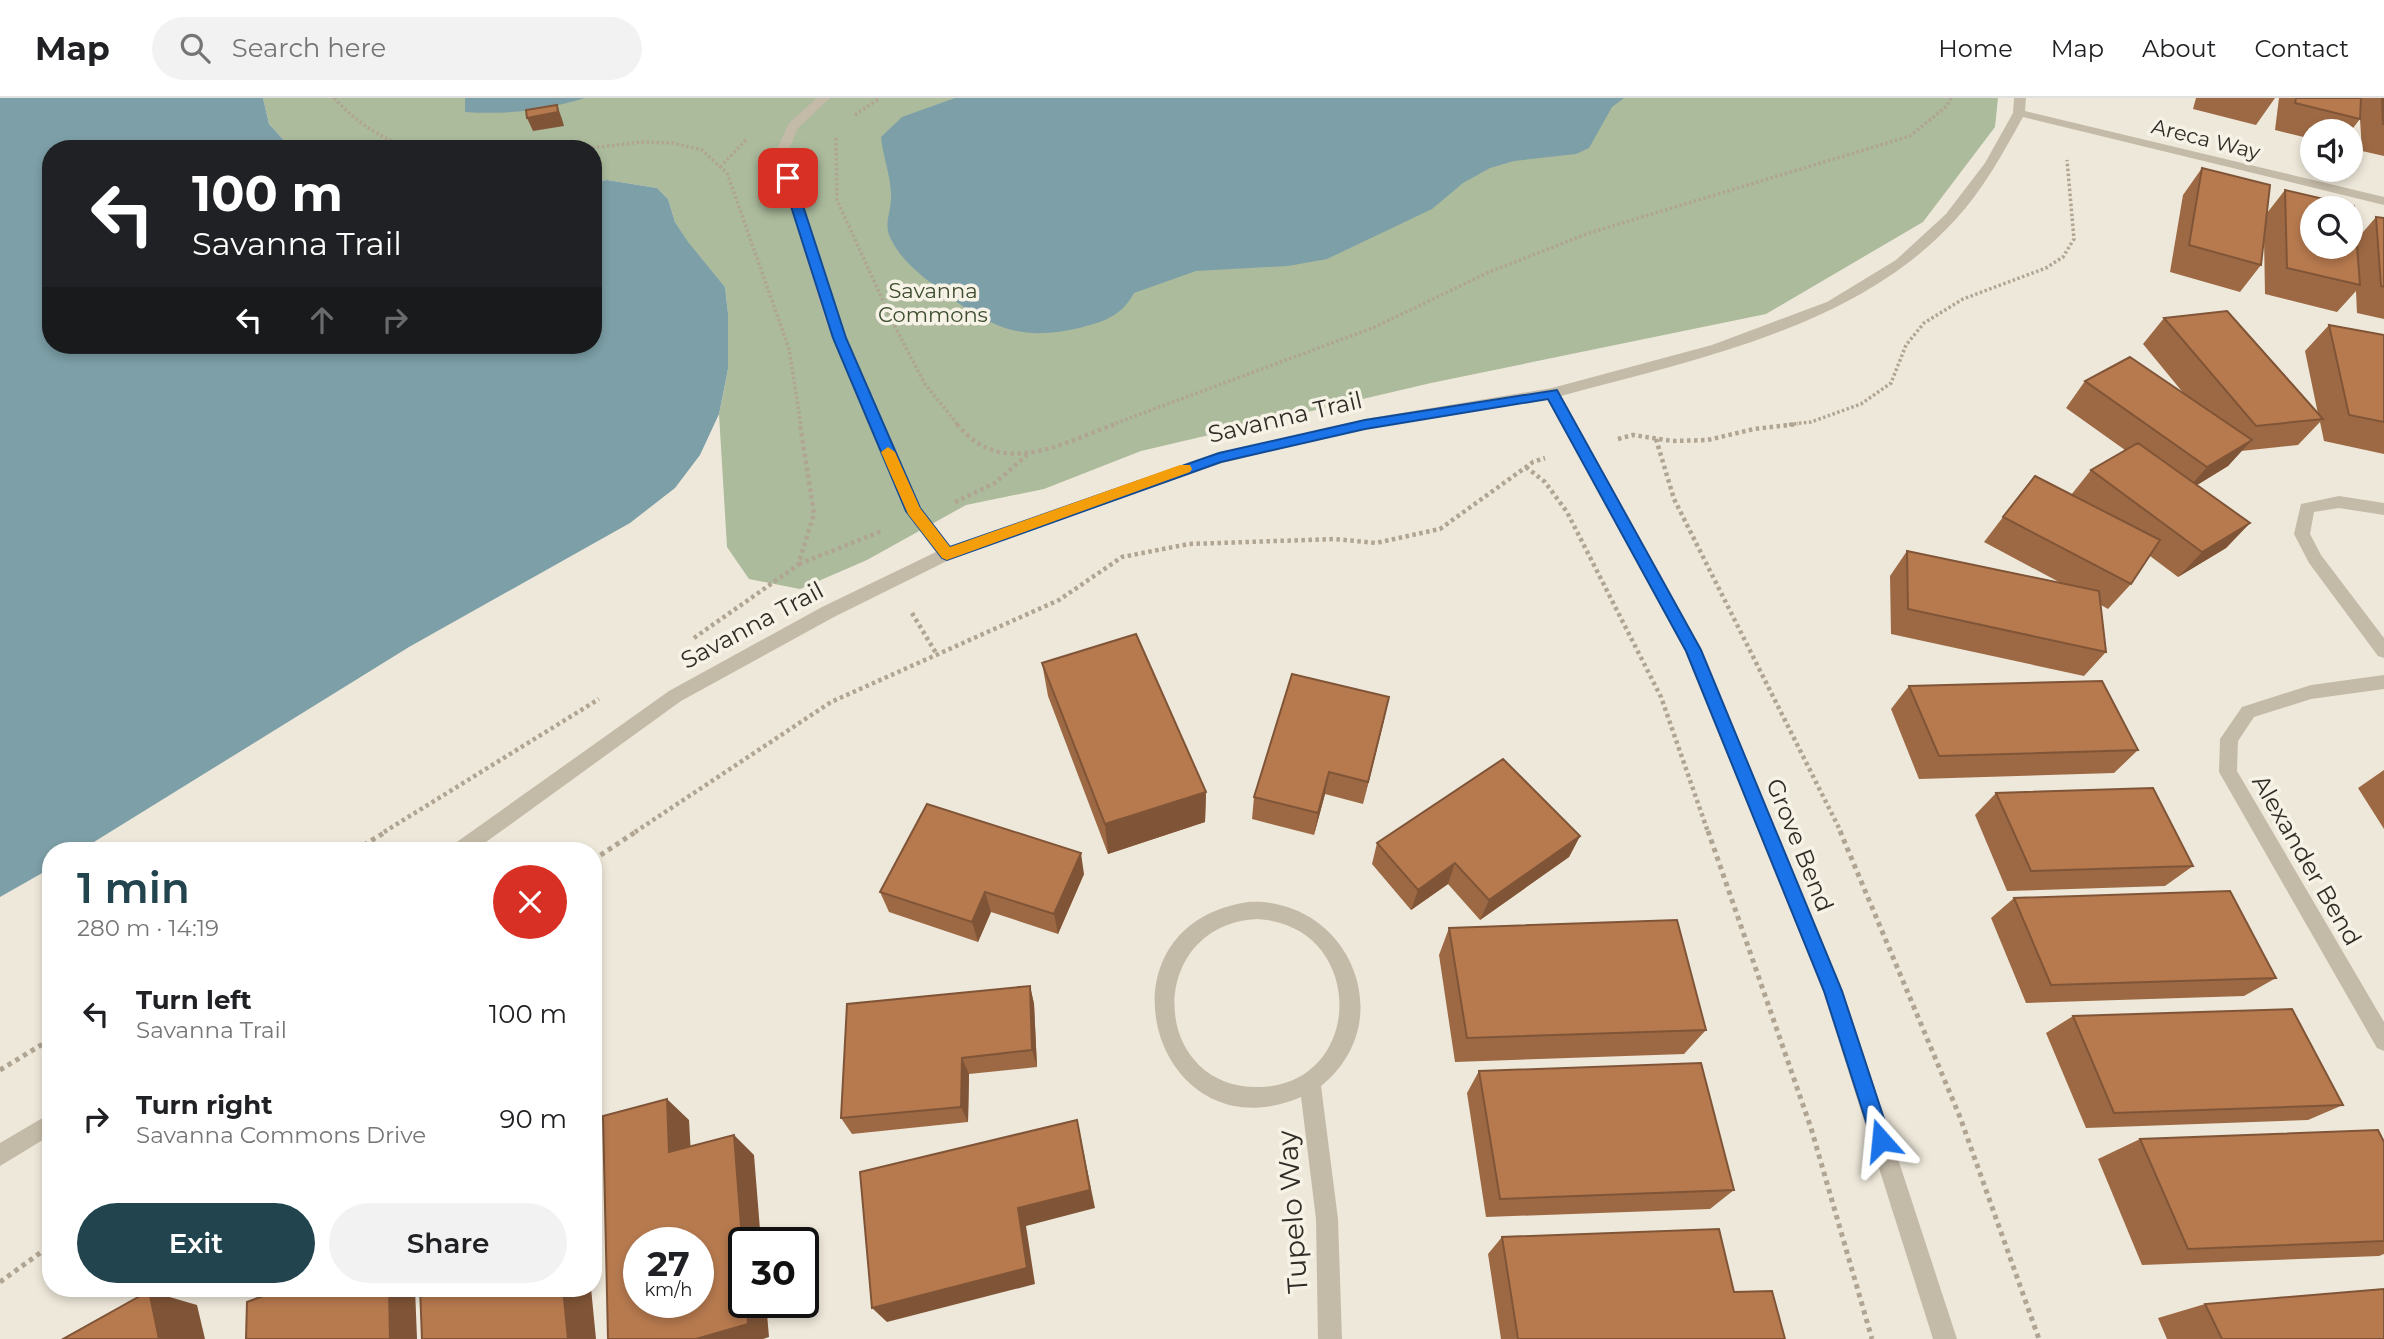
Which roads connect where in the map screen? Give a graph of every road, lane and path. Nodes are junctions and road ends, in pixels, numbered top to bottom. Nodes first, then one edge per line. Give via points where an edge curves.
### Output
1 (334, 98) edge
2 (824, 98) edge
3 (880, 98) edge
4 (1951, 98) edge
5 (2019, 106) edge
6 (854, 116) dead end
7 (2072, 126) junction
8 (840, 132) dead end
9 (390, 140) edge
10 (602, 147) edge
11 (2384, 201) edge
12 (1552, 393) junction
13 (1657, 439) junction
14 (1583, 448) junction
15 (1525, 467) junction
16 (2384, 509) edge
17 (947, 554) junction
18 (687, 643) dead end
19 (2384, 651) edge
20 (2384, 682) edge
21 (605, 695) dead end
22 (369, 842) edge
23 (472, 842) edge
24 (602, 854) edge
25 (2384, 1041) edge
26 (42, 1044) edge
27 (0, 1070) edge
28 (1310, 1082) junction
29 (42, 1129) edge
30 (0, 1155) edge
31 (42, 1252) edge
32 (0, 1282) edge
33 (1330, 1339) edge
34 (1872, 1339) edge
35 (1945, 1339) edge
36 (2039, 1339) edge

1 - 9 path via 374,133
2 - 17 street via 793,126 781,154 835,329 914,511
3 - 6 path
4 - 8 path via 1910,135 1589,233 1487,273 1375,327 1027,455 995,453 965,434 925,384 837,200 834,141
5 - 7 street, Areca Way
5 - 12 street, Savanna Trail via 1992,164 1951,218 1901,263 1832,305 1717,348
7 - 11 street, Areca Way
7 - 13 path via 2067,152 2074,239 2063,257 2046,268 1963,299 1924,323 1906,345 1891,383 1861,404 1811,422 1708,440
10 - 18 path via 673,143 702,150 727,173 789,349 814,514 798,565
12 - 14 street, Grove Bend
12 - 17 street, Savanna Trail via 1365,424 1219,457
13 - 14 path via 1633,435
13 - 36 path via 1674,499 1851,852 1960,1117
14 - 15 path
14 - 35 street, Grove Bend via 1693,650 1828,978
15 - 24 path via 1440,529 1376,543 1335,539 1189,544 1122,557 1059,600 831,702
15 - 34 path via 1545,481 1567,512 1661,697 1811,1128
16 - 19 street via 2339,502 2307,508 2302,534 2315,559
17 - 23 street, Savanna Trail via 828,612 675,696
20 - 25 street, Alexander Bend via 2311,692 2248,712 2229,739 2228,772
21 - 22 path
26 - 27 path
28 - 28 street via 1334,1062 1348,1037 1354,1009 1349,980 1337,954 1317,933 1291,919 1263,912 1234,914 1207,924 1185,941 1168,964 1162,1021 1174,1048 1194,1072 1220,1088 1251,1096 1282,1094
28 - 33 street, Tupelo Way via 1327,1219
29 - 30 street
31 - 32 path

